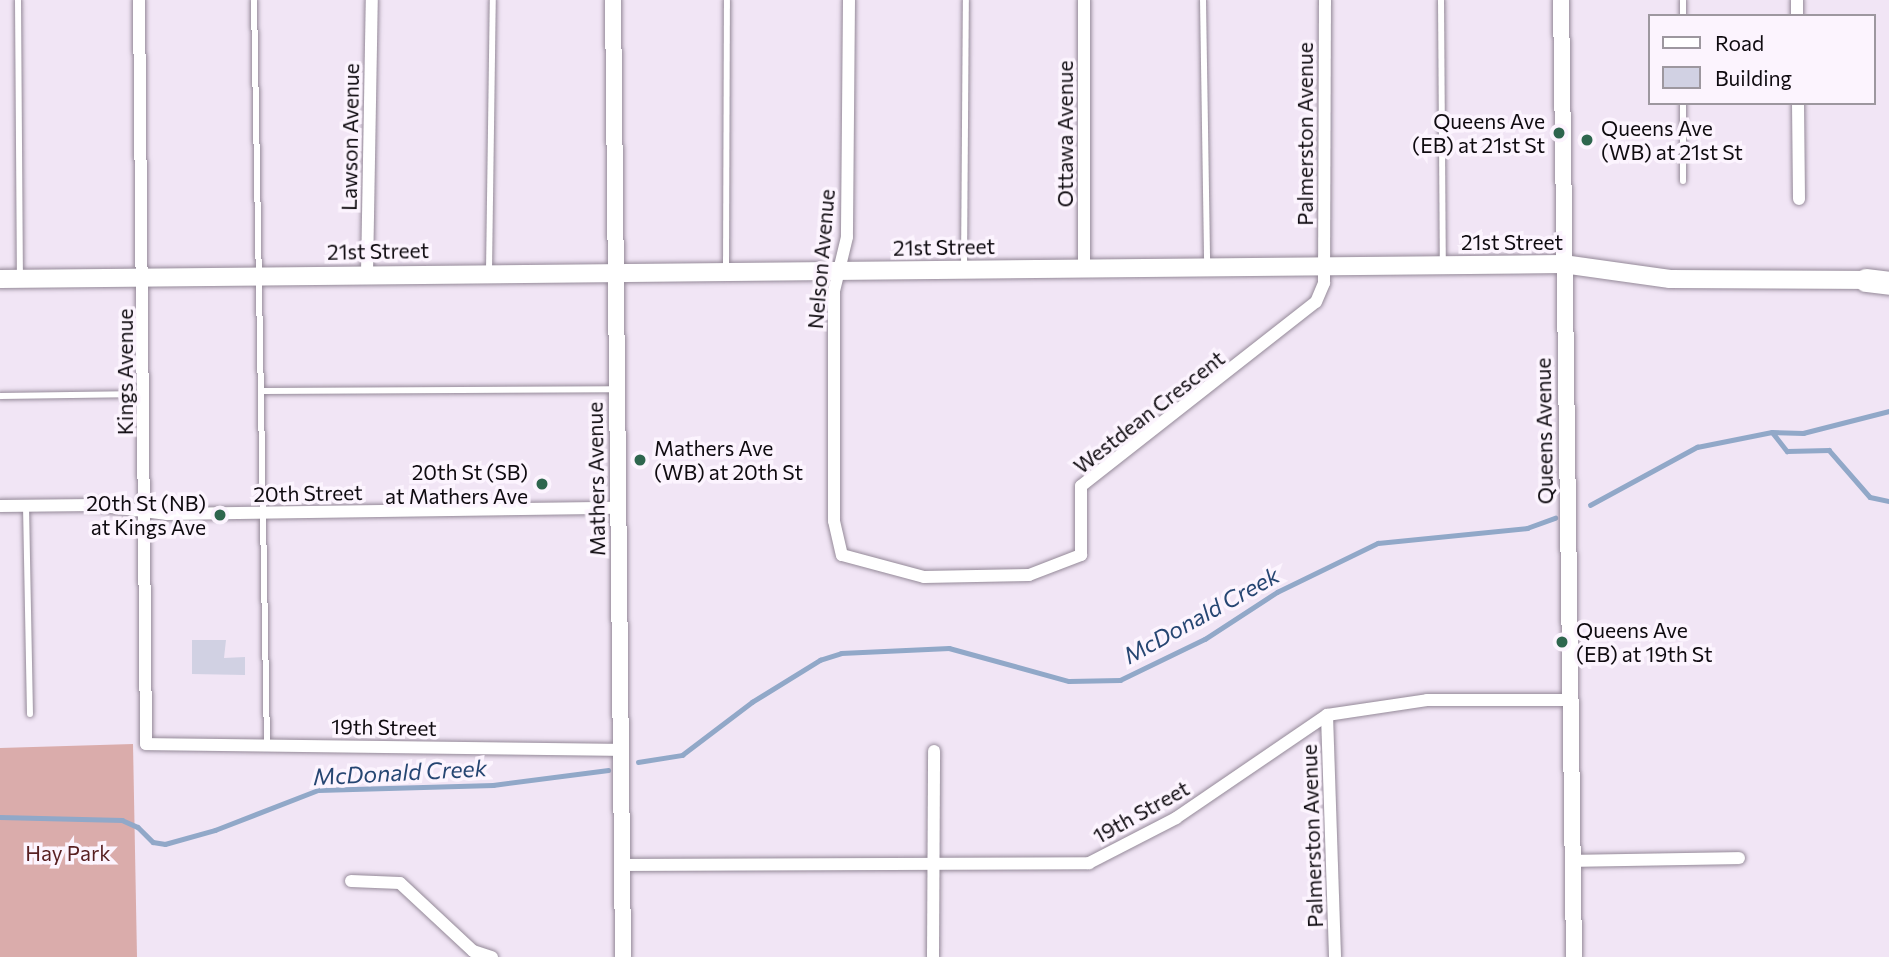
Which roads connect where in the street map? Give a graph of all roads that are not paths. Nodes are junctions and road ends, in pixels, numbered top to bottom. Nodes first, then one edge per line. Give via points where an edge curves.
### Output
1 (18, 0) edge
2 (139, 0) edge
3 (254, 0) edge
4 (372, 0) edge
5 (494, 0) edge
6 (613, 0) edge
7 (727, 0) edge
8 (849, 0) edge
9 (966, 0) edge
10 (1084, 0) edge
11 (1203, 0) edge
12 (1325, 0) edge
13 (1441, 0) edge
14 (1561, 0) edge
15 (1683, 105) edge
16 (1798, 105) edge
17 (1683, 181) dead end
18 (1799, 199) dead end
19 (1563, 264) junction
20 (1443, 265) junction
21 (1207, 266) junction
22 (1084, 267) junction
23 (1324, 267) junction
24 (964, 269) junction
25 (489, 273) junction
26 (840, 273) junction
27 (367, 274) junction
28 (726, 274) junction
29 (261, 275) junction
30 (613, 275) junction
31 (0, 279) edge
32 (20, 279) junction
33 (144, 279) junction
34 (1881, 281) edge
35 (615, 389) junction
36 (263, 391) junction
37 (145, 394) junction
38 (0, 396) edge
39 (0, 506) edge
40 (26, 506) junction
41 (617, 508) junction
42 (145, 512) junction
43 (265, 512) junction
44 (834, 521) joint
45 (1568, 700) junction
46 (30, 714) dead end
47 (1327, 715) junction
48 (146, 744) joint
49 (267, 745) junction
50 (622, 750) junction
51 (934, 751) dead end
52 (1738, 858) dead end
53 (1572, 861) junction
54 (622, 865) junction
55 (931, 866) junction
56 (351, 881) dead end
57 (492, 957) edge
58 (623, 957) edge
59 (933, 957) edge
60 (1335, 957) edge
61 (1574, 957) edge

1 - 32 lane
2 - 33 street, Kings Avenue
3 - 29 lane
4 - 27 street, Lawson Avenue
5 - 25 lane
6 - 30 street, Mathers Avenue
7 - 28 lane
8 - 26 street, Nelson Avenue via 847,237
9 - 24 lane
10 - 22 street, Ottawa Avenue
11 - 21 lane
12 - 23 street, Palmerston Avenue
13 - 20 lane
14 - 19 street, Queens Avenue
15 - 17 lane
16 - 18 street
19 - 20 main road, 21st Street
19 - 34 main road, 21st Street via 1670,279
19 - 45 street, Queens Avenue
20 - 23 main road, 21st Street
21 - 22 main road, 21st Street
21 - 23 main road, 21st Street
22 - 24 main road, 21st Street
23 - 44 street, Westdean Crescent via 1324,283 1303,316 1081,486 1080,555 1029,575 924,577 842,555
24 - 26 main road, 21st Street
25 - 27 main road, 21st Street
25 - 30 main road, 21st Street
26 - 28 main road, 21st Street
26 - 44 street, Nelson Avenue via 834,291
27 - 29 main road, 21st Street
28 - 30 main road, 21st Street
29 - 33 main road, 21st Street
29 - 36 lane
30 - 35 street, Mathers Avenue
31 - 32 main road, 21st Street
32 - 33 main road, 21st Street
33 - 37 street, Kings Avenue
35 - 36 lane
35 - 41 street, Mathers Avenue
36 - 43 lane
37 - 38 lane
37 - 42 street, Kings Avenue
39 - 40 street, 20th Street
40 - 42 street, 20th Street via 95,505
40 - 46 lane
41 - 43 street, 20th Street
41 - 50 street, Mathers Avenue
42 - 43 street, 20th Street
42 - 48 street, Kings Avenue
43 - 49 lane
45 - 47 street, 19th Street via 1427,700
45 - 53 street, Queens Avenue
47 - 55 street, 19th Street via 1176,817 1089,863
47 - 60 street, Palmerston Avenue
48 - 49 street, 19th Street
49 - 50 street, 19th Street
50 - 54 street, Mathers Avenue
51 - 55 street
52 - 53 street
53 - 61 street, Queens Avenue
54 - 55 street, 19th Street
54 - 58 street, Mathers Avenue
55 - 59 street
56 - 57 street via 400,883 473,951

